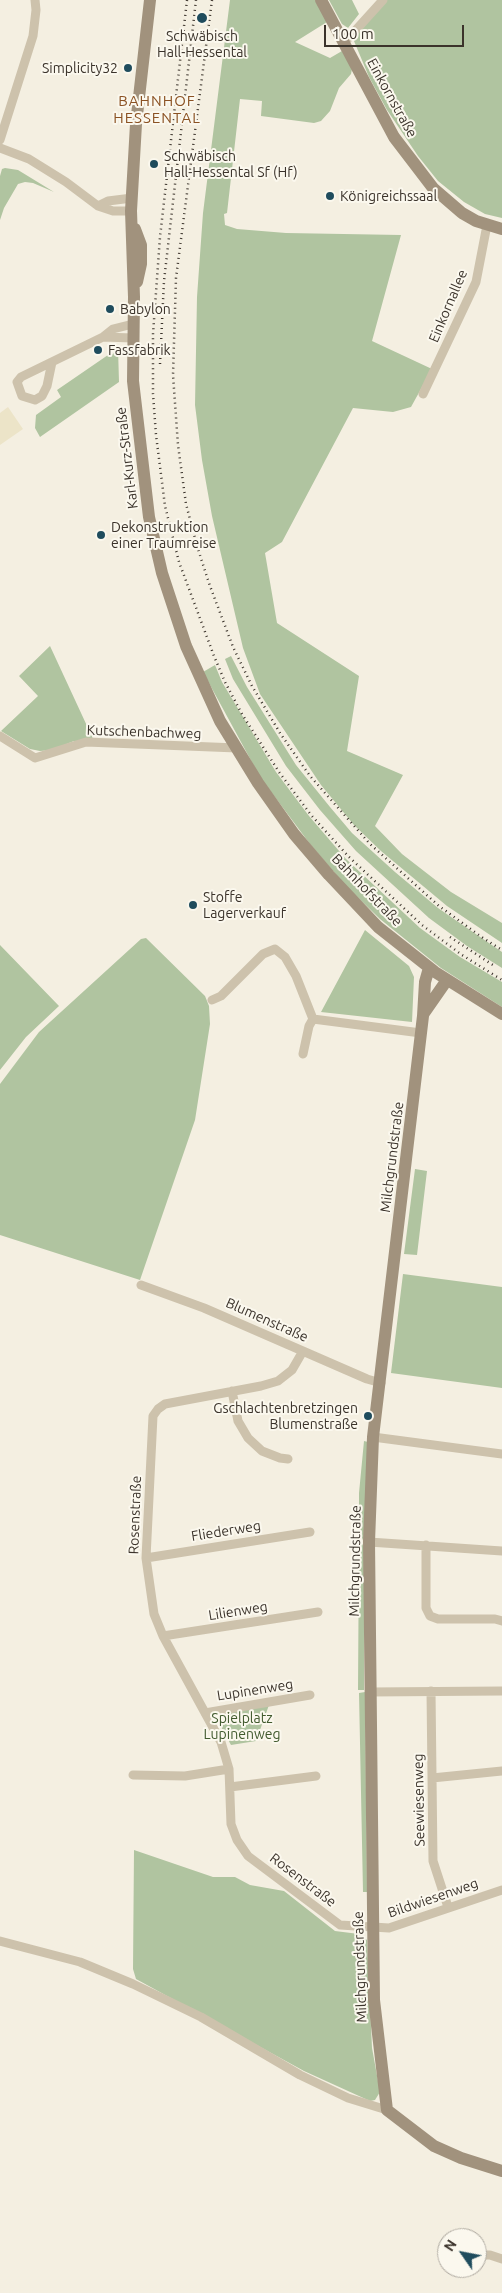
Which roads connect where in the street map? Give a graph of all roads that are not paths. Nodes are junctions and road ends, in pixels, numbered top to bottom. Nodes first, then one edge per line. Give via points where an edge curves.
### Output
1 (35, 0) edge
2 (150, 0) edge
3 (320, 0) edge
4 (383, 0) edge
5 (344, 43) junction
6 (0, 140) edge
7 (0, 148) edge
8 (132, 198) junction
9 (98, 206) junction
10 (132, 217) junction
11 (487, 225) junction
12 (502, 229) edge
13 (133, 324) junction
14 (103, 337) junction
15 (133, 338) junction
16 (52, 362) junction
17 (423, 394) dead end
18 (0, 736) edge
19 (237, 748) junction
20 (429, 968) junction
21 (447, 980) junction
22 (212, 1000) dead end
23 (423, 1014) junction
24 (502, 1014) edge
25 (313, 1020) junction
26 (421, 1033) junction
27 (304, 1054) dead end
28 (141, 1285) dead end
29 (303, 1351) junction
30 (381, 1383) junction
31 (232, 1391) junction
32 (373, 1437) junction
33 (502, 1454) edge
34 (288, 1459) dead end
35 (310, 1532) dead end
36 (369, 1542) junction
37 (426, 1545) junction
38 (502, 1551) edge
39 (146, 1558) junction
40 (318, 1612) dead end
41 (502, 1621) edge
42 (163, 1636) junction
43 (431, 1691) junction
44 (502, 1691) edge
45 (370, 1692) junction
46 (310, 1695) dead end
47 (205, 1713) junction
48 (229, 1769) junction
49 (502, 1771) edge
50 (133, 1775) dead end
51 (316, 1776) dead end
52 (432, 1778) junction
53 (230, 1787) junction
54 (502, 1890) edge
55 (448, 1907) junction
56 (372, 1928) junction
57 (0, 1941) edge
58 (387, 2110) junction
59 (502, 2172) edge
60 (487, 2255) edge
61 (502, 2259) edge

1 - 6 street via 33,36
2 - 8 street, Karl-Kurz-Straße via 136,124
3 - 5 street, Einkornstraße
4 - 5 street
5 - 11 street, Einkornstraße via 394,137 433,188 462,212
7 - 9 street via 29,159
8 - 9 street via 108,201
8 - 10 street, Karl-Kurz-Straße
9 - 10 street
10 - 13 street, Karl-Kurz-Straße
11 - 12 street, Einkornstraße
11 - 17 street, Einkornallee via 476,282
13 - 14 street via 120,326
13 - 15 street, Karl-Kurz-Straße
14 - 15 street
14 - 16 street
15 - 19 street, Karl-Kurz-Straße via 133,381 146,493 162,573 186,646 220,720
16 - 16 street via 20,377 17,382 22,396 35,400 42,396 48,386
18 - 19 street, Kutschenbachweg via 35,758 86,742
19 - 20 street, Bahnhofstraße via 273,806 329,875 378,927
20 - 21 street, Bahnhofstraße
20 - 23 street, Milchgrundstraße
21 - 23 street, Milchgrundstraße
21 - 24 street, Bahnhofstraße
22 - 25 street via 221,996 263,954 275,949 285,957 296,976
23 - 26 street, Milchgrundstraße
25 - 26 street
25 - 27 street
26 - 30 street, Milchgrundstraße
28 - 29 street, Blumenstraße
29 - 30 street, Blumenstraße
29 - 31 street, Rosenstraße via 292,1370 278,1381
30 - 32 street, Milchgrundstraße
31 - 34 street via 238,1421 248,1438 262,1451
31 - 39 street, Rosenstraße via 165,1404 153,1416
32 - 33 street
32 - 36 street, Milchgrundstraße
35 - 39 street, Fliederweg
36 - 37 street
36 - 45 street, Milchgrundstraße
37 - 38 street
37 - 41 street via 426,1608 430,1616
39 - 42 street, Rosenstraße via 154,1614
40 - 42 street, Lilienweg
42 - 47 street, Rosenstraße
43 - 44 street
43 - 45 street
43 - 52 street, Seewiesenweg
45 - 56 street, Milchgrundstraße
46 - 47 street, Lupinenweg
47 - 48 street, Rosenstraße via 221,1742
48 - 50 street via 184,1776
48 - 53 street, Rosenstraße
49 - 52 street
51 - 53 street
52 - 55 street, Seewiesenweg via 433,1861
53 - 56 street, Rosenstraße via 231,1824 248,1856 340,1925
54 - 55 street, Bildwiesenweg
55 - 56 street, Bildwiesenweg via 389,1928
56 - 58 street, Milchgrundstraße via 374,2000
57 - 58 street via 80,1962 133,1984 201,2017 300,2075 348,2098
58 - 59 street via 434,2146
60 - 61 street

